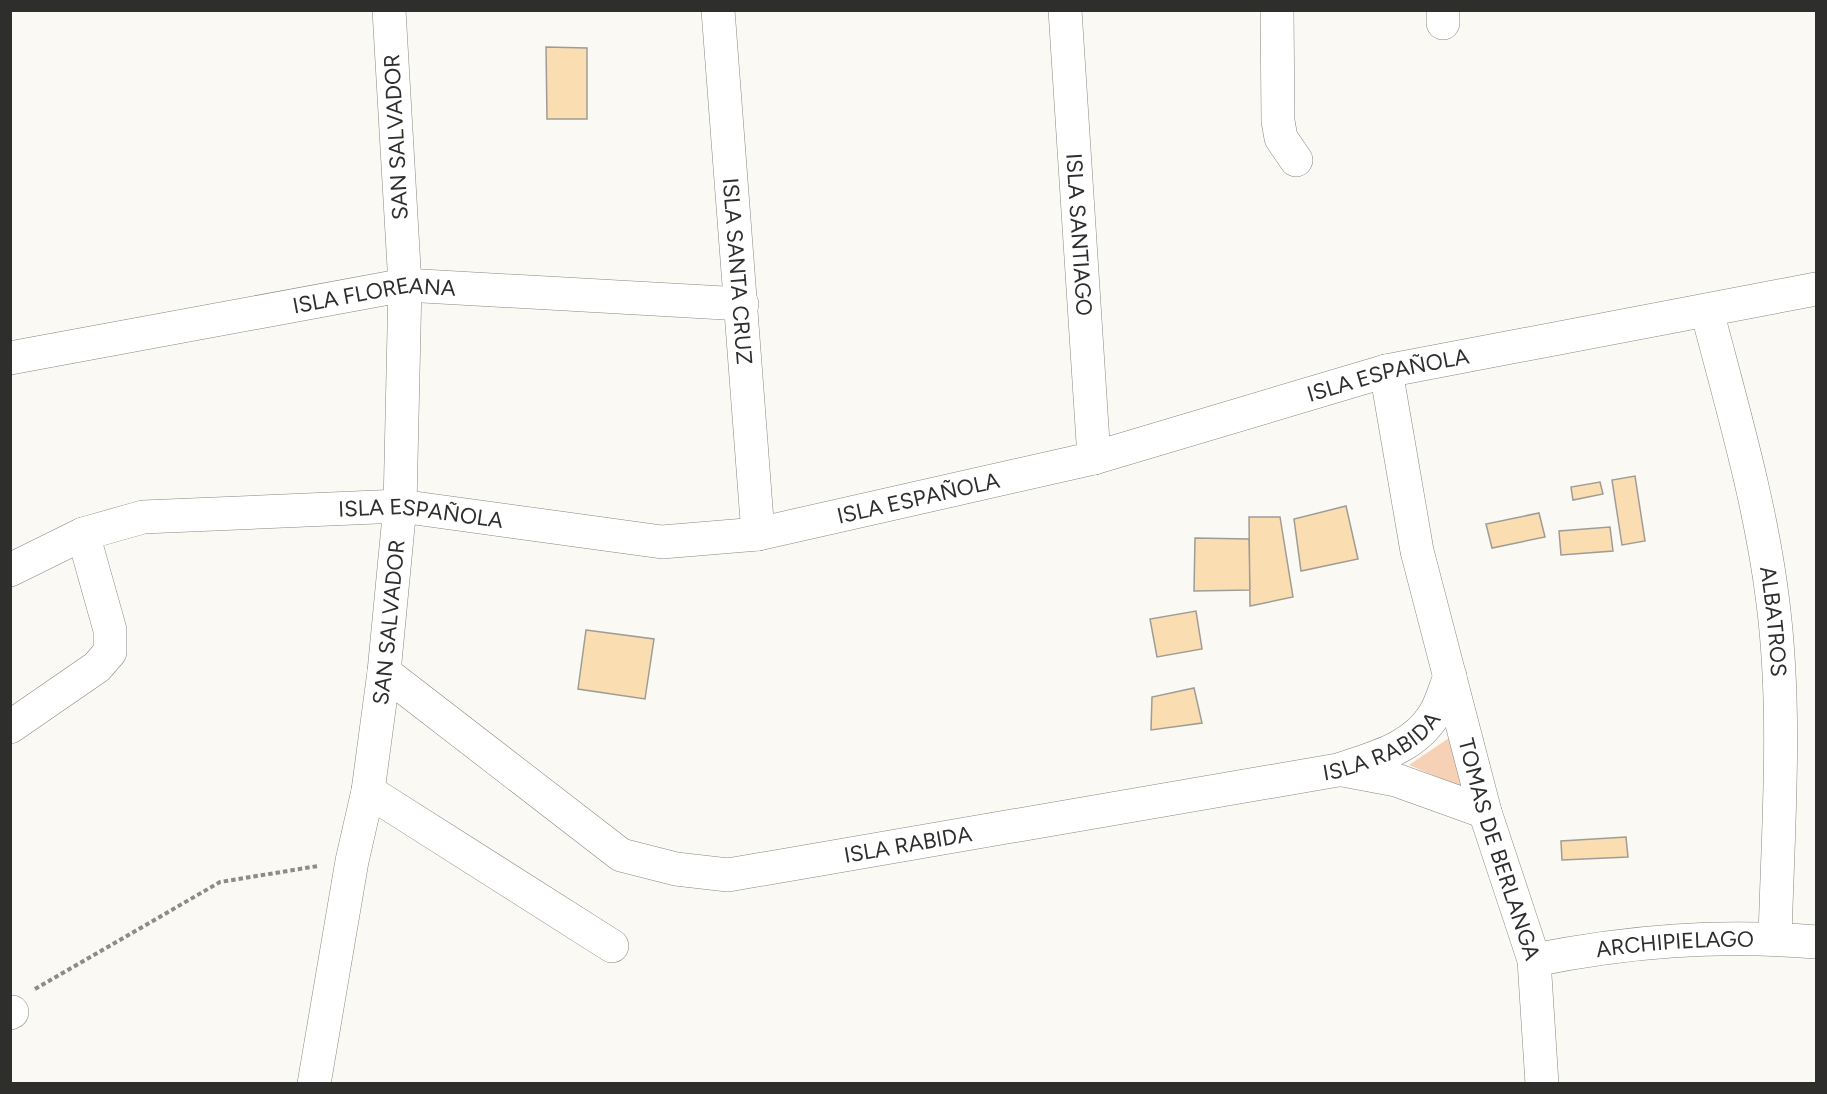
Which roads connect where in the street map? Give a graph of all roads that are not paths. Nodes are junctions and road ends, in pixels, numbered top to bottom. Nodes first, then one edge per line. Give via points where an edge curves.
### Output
1 (389, 10) edge
2 (718, 10) edge
3 (1065, 10) edge
4 (1277, 10) edge
5 (1296, 160) dead end
6 (405, 285) junction
7 (1816, 289) edge
8 (742, 304) junction
9 (1707, 310) junction
10 (10, 358) edge
11 (1386, 371) junction
12 (1094, 458) junction
13 (400, 506) junction
14 (83, 534) junction
15 (759, 534) junction
16 (10, 570) edge
17 (384, 672) junction
18 (1449, 676) junction
19 (10, 727) edge
20 (1338, 770) junction
21 (368, 791) junction
22 (1485, 812) junction
23 (1775, 939) junction
24 (1816, 942) edge
25 (612, 946) dead end
26 (1534, 960) junction
27 (314, 1083) edge
28 (1542, 1083) edge

1 - 6 street, SAN SALVADOR
2 - 8 street, ISLA SANTA CRUZ
3 - 12 street, ISLA SANTIAGO
4 - 5 street via 1278,121 1281,138
6 - 8 street, ISLA FLOREANA
6 - 10 street, ISLA FLOREANA
6 - 13 street, SAN SALVADOR
7 - 9 street, ISLA ESPAÑOLA
8 - 15 street, ISLA SANTA CRUZ
9 - 11 street, ISLA ESPAÑOLA
9 - 23 street, ALBATROS via 1760,521 1773,603 1781,694
11 - 12 street, ISLA ESPAÑOLA
11 - 18 street, TOMAS DE BERLANGA via 1417,551
12 - 15 street, ISLA ESPAÑOLA
13 - 14 street, ISLA ESPAÑOLA via 143,517
13 - 15 street, ISLA ESPAÑOLA via 662,542
13 - 17 street, SAN SALVADOR
14 - 16 street, ISLA ESPAÑOLA
14 - 19 street via 110,630 110,652 97,667
17 - 20 street, ISLA RABIDA via 621,855 676,869 728,875
17 - 21 street, SAN SALVADOR
18 - 20 street, ISLA RABIDA via 1434,715 1415,736 1393,751
18 - 22 street, TOMAS DE BERLANGA
20 - 22 street via 1396,780
21 - 25 street
21 - 27 street, SAN SALVADOR via 352,861
22 - 26 street, TOMAS DE BERLANGA
23 - 24 street, ARCHIPIELAGO
23 - 26 street, ARCHIPIELAGO via 1689,939 1605,946
26 - 28 street, TOMAS DE BERLANGA

